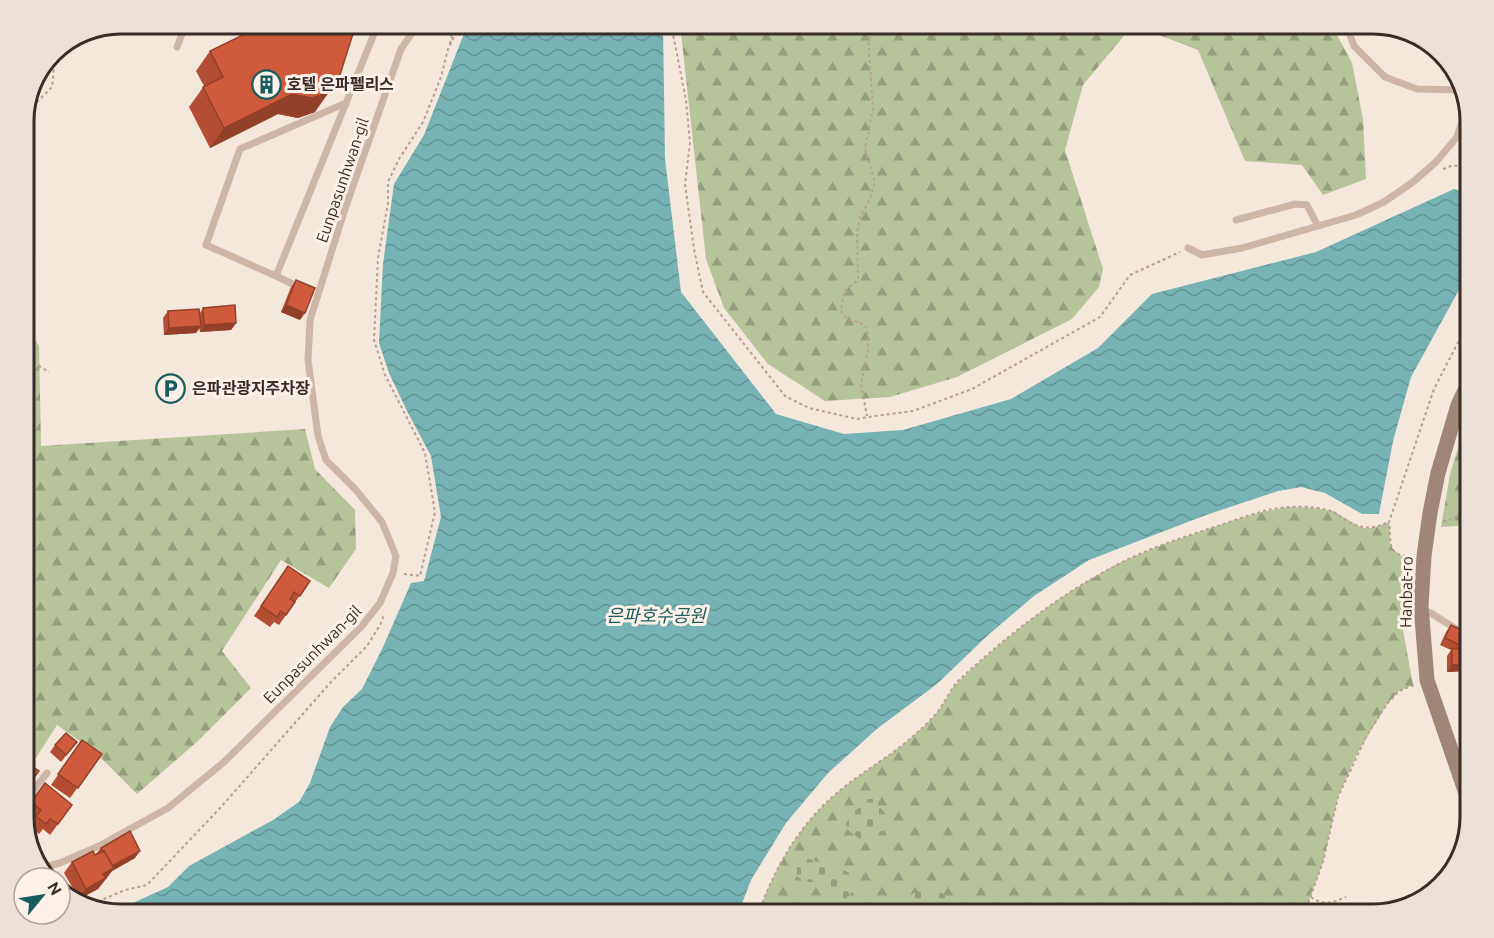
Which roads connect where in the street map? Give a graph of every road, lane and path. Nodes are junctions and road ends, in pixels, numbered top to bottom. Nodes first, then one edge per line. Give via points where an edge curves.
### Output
1 (182, 34) edge
2 (374, 34) edge
3 (411, 34) edge
4 (452, 34) edge
5 (455, 34) edge
6 (673, 34) edge
7 (868, 34) edge
8 (875, 34) edge
9 (1350, 34) edge
10 (869, 39) junction
11 (177, 47) dead end
12 (448, 49) junction
13 (54, 66) edge
14 (1454, 90) edge
15 (37, 102) edge
16 (346, 103) junction
17 (1460, 128) edge
18 (1236, 220) dead end
19 (1318, 226) junction
20 (1188, 248) joint
21 (276, 276) junction
22 (318, 296) junction
23 (1460, 338) edge
24 (35, 364) edge
25 (49, 372) dead end
26 (1460, 401) edge
27 (867, 417) junction
28 (1460, 514) edge
29 (1429, 519) junction
30 (1389, 522) junction
31 (1424, 556) junction
32 (397, 573) junction
33 (387, 609) dead end
34 (1422, 613) junction
35 (1460, 631) edge
36 (1427, 680) junction
37 (47, 773) dead end
38 (1460, 776) edge
39 (35, 788) edge
40 (49, 866) edge
41 (1311, 897) junction
42 (1346, 897) dead end
43 (101, 901) edge
44 (1325, 903) joint
45 (761, 904) edge
46 (1308, 904) edge

1 - 11 lane
2 - 16 lane
3 - 22 lane, Eunpasunhwan-gil via 401,50
4 - 12 path
5 - 12 path
6 - 27 path via 690,143 685,184 703,292 785,396 809,408 857,419
7 - 10 path
8 - 10 path
9 - 14 lane via 1354,46 1385,77 1417,88
10 - 27 path via 873,108 865,149 875,182 857,232 858,280 844,291 841,311 848,320 867,328 868,350 861,385
12 - 32 path via 423,122 388,182 378,258 374,340 385,375 425,453 435,513 420,576
13 - 15 path via 52,87
16 - 21 lane
16 - 21 lane via 240,149 206,245
17 - 19 lane via 1436,162 1413,182 1356,215
18 - 19 lane via 1295,204 1307,205
19 - 20 lane via 1213,254 1202,255
20 - 27 path via 1130,275 1101,317 972,388 913,411
21 - 22 lane
22 - 32 lane, Eunpasunhwan-gil via 310,320 308,360 318,436 326,460 382,522 396,556
23 - 30 path via 1434,389
24 - 25 path
26 - 29 street, Hanbat-ro
28 - 29 path via 1453,520
29 - 31 street, Hanbat-ro
30 - 31 path via 1392,550 1402,556
30 - 45 path via 1362,528 1333,511 1268,510 1140,554 1081,585 1003,641 956,684 935,714 910,739 822,805 786,852
31 - 34 street, Hanbat-ro
32 - 40 lane, Eunpasunhwan-gil via 361,627 206,778 168,808
33 - 43 path via 367,646 147,885
34 - 35 lane via 1429,612
34 - 36 street, Hanbat-ro
36 - 38 street, Hanbat-ro
36 - 41 path via 1399,691 1367,735 1338,797
37 - 39 lane
41 - 44 path
41 - 46 path
42 - 44 path

